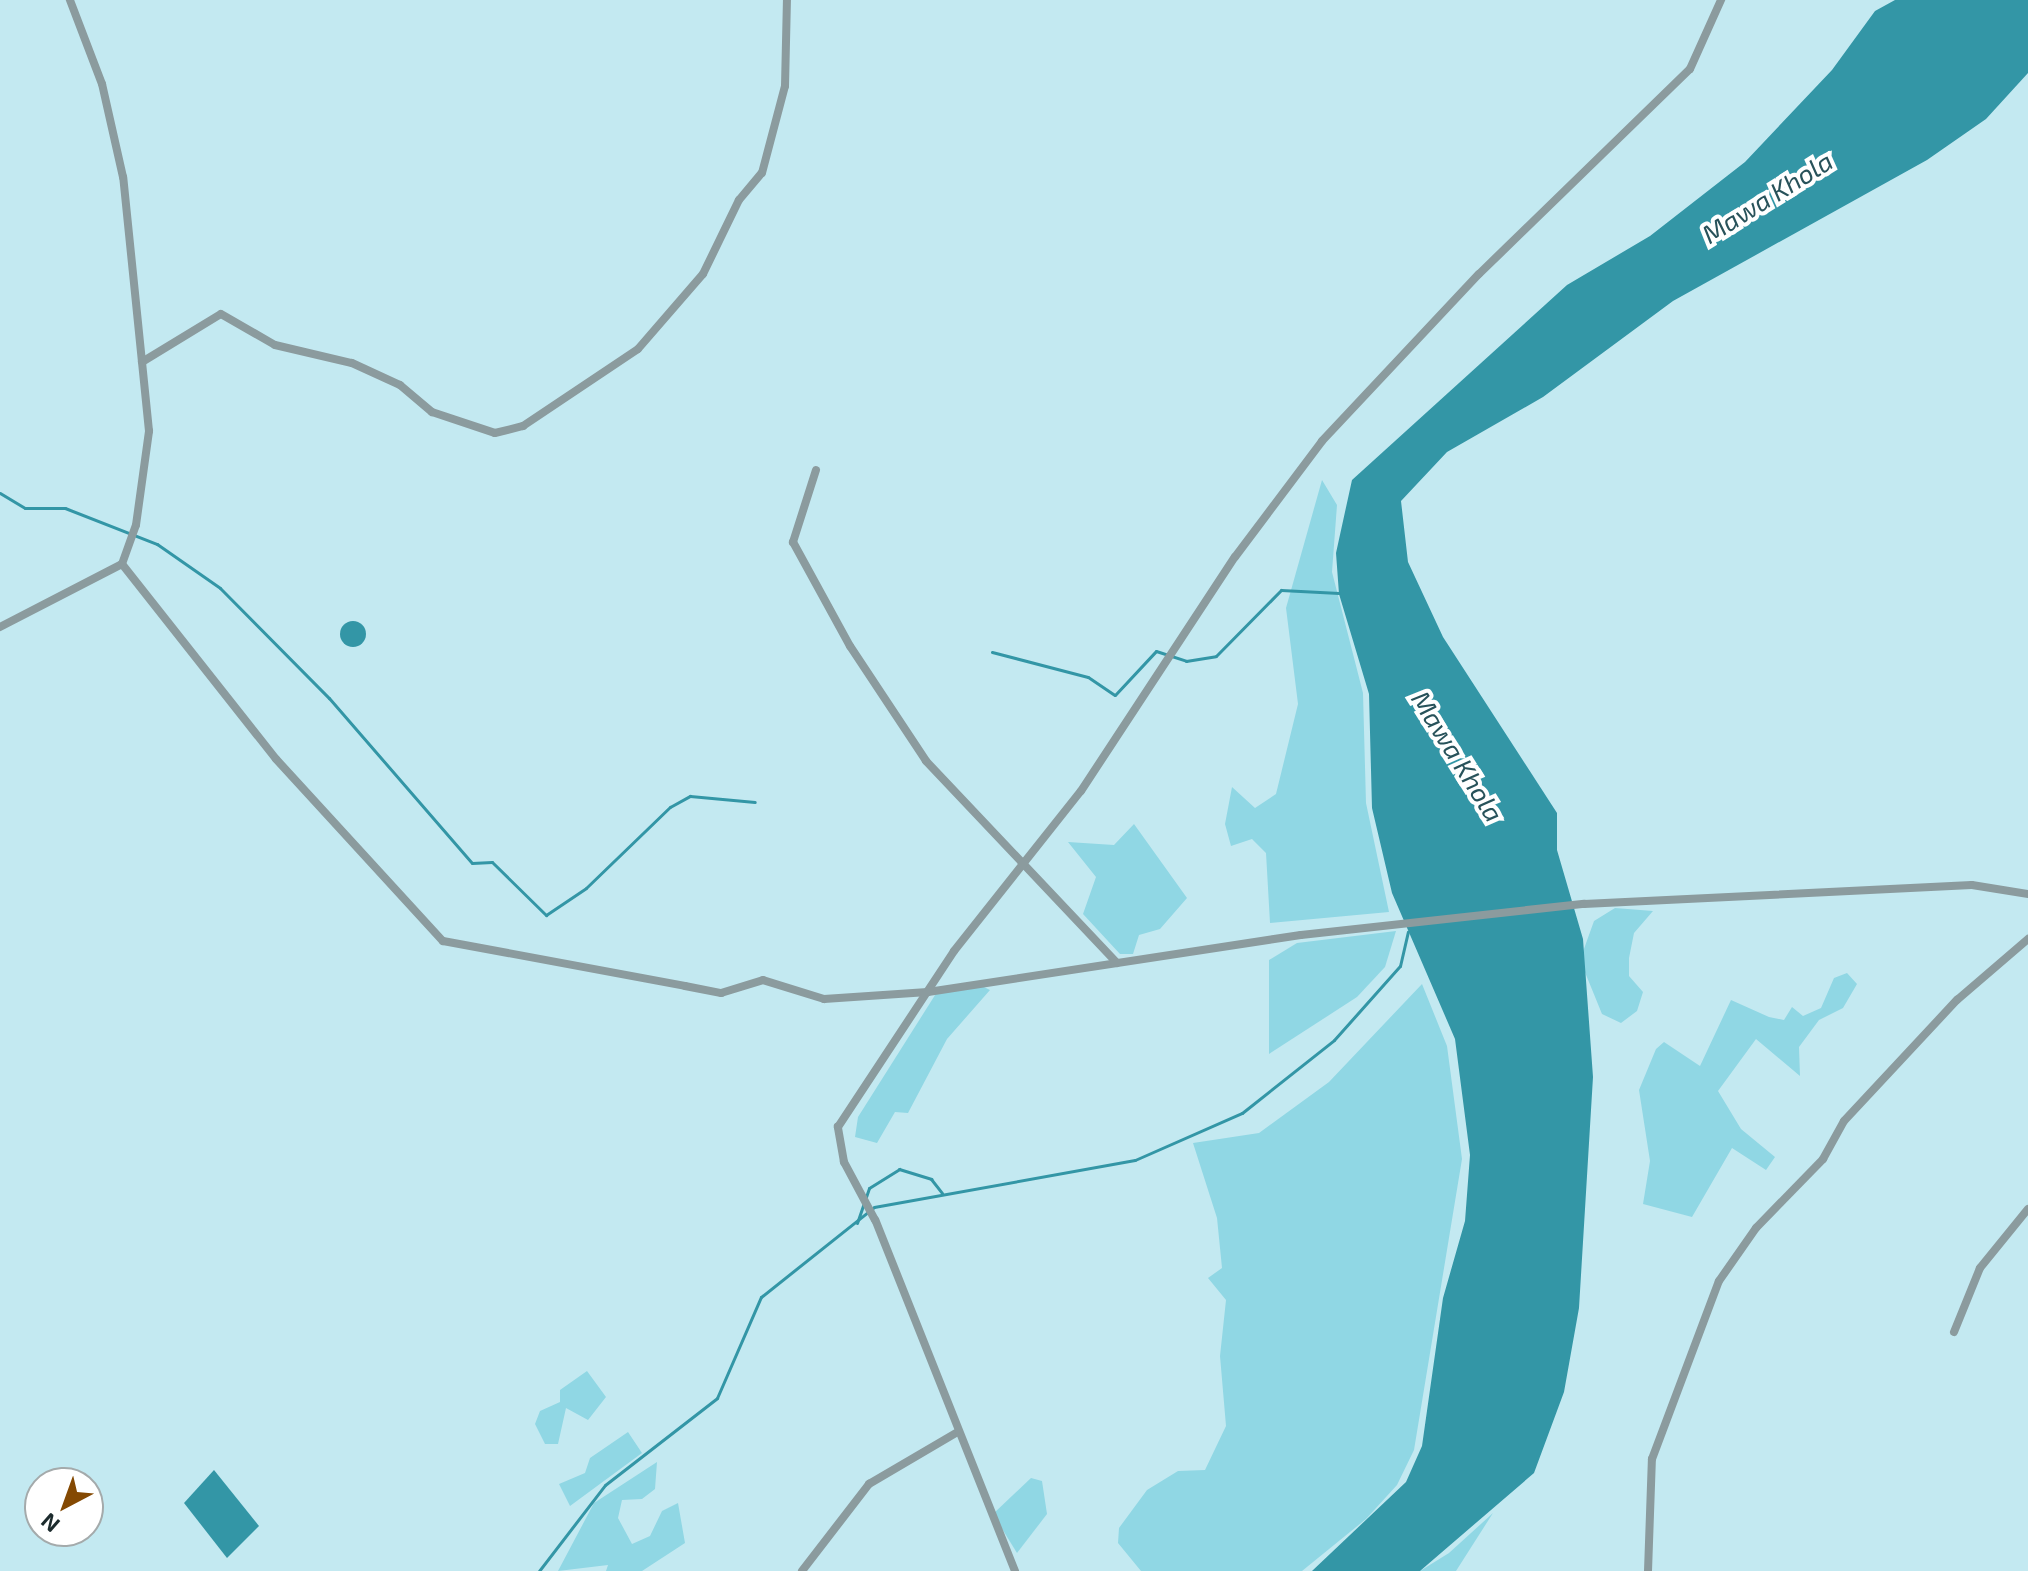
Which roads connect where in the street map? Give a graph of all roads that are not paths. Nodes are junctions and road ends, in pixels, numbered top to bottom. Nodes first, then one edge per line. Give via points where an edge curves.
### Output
1 (70, 0) edge
2 (787, 0) edge
3 (1721, 0) edge
4 (142, 362) junction
5 (816, 470) dead end
6 (122, 564) junction
7 (0, 627) edge
8 (1026, 862) junction
9 (2028, 894) edge
10 (2028, 939) edge
11 (1117, 963) junction
12 (928, 992) junction
13 (2028, 1209) edge
14 (1954, 1332) dead end
15 (956, 1433) junction
16 (802, 1571) edge
17 (1015, 1571) edge
18 (1648, 1571) edge

1 - 4 street via 102,84 123,177
2 - 4 street via 785,86 762,173 732,212 703,274 638,349 523,426 495,433 432,412 388,379 275,345 221,314
3 - 8 street via 1690,69 1468,285 1322,441
4 - 6 street via 149,431
5 - 8 street via 799,516 796,554 926,761
6 - 7 street
6 - 12 street via 276,759 443,941 721,993 763,980 807,997
8 - 11 street
8 - 12 street
9 - 11 street via 1914,887 1584,904 1301,935
10 - 18 street via 1957,1000 1844,1121 1823,1159 1756,1228 1719,1281 1652,1459
11 - 12 street
12 - 15 street via 838,1127 844,1162 875,1220
13 - 14 street via 1980,1268
15 - 16 street via 869,1484
15 - 17 street

